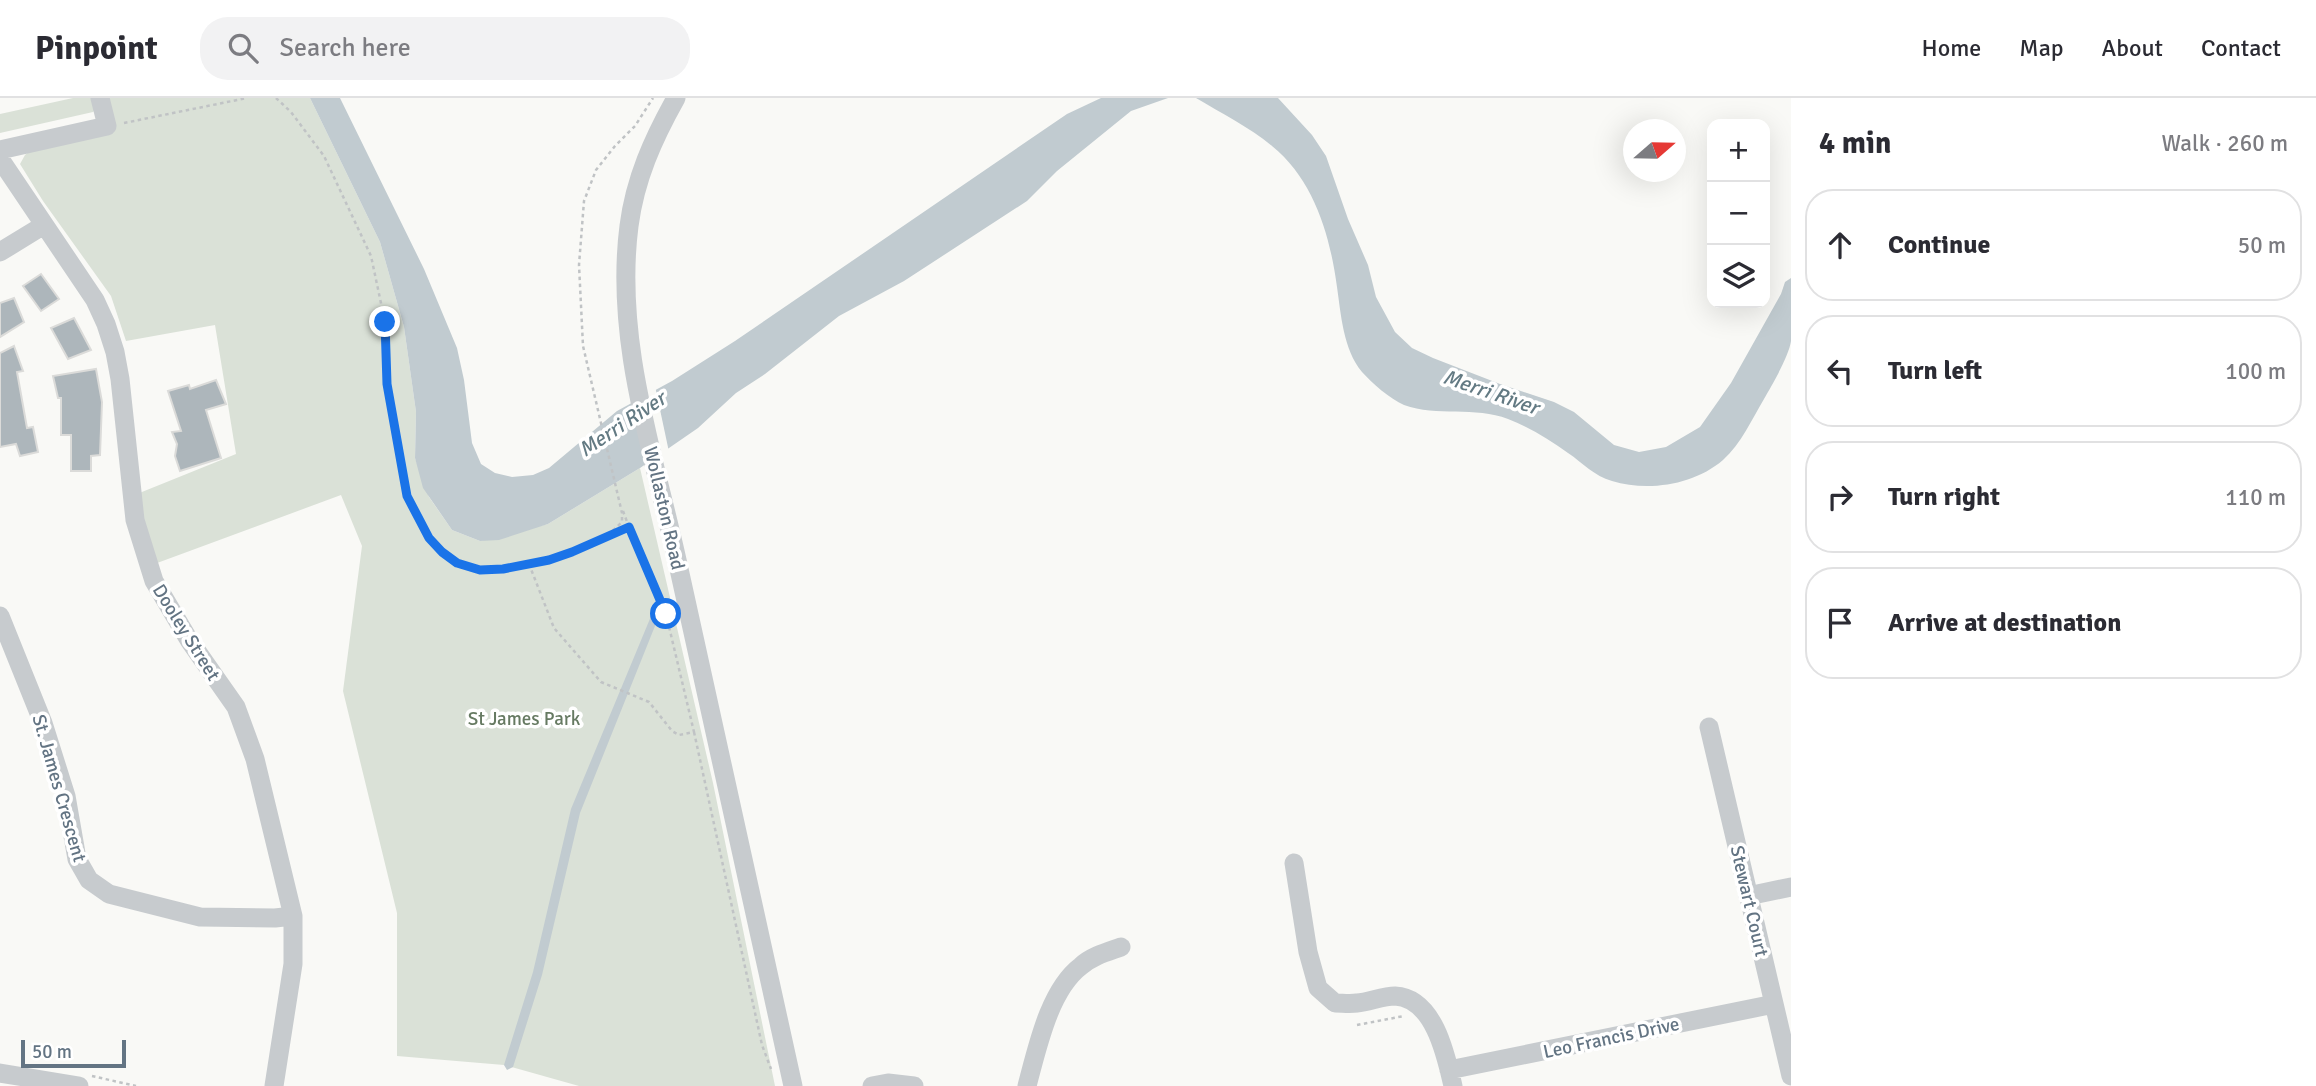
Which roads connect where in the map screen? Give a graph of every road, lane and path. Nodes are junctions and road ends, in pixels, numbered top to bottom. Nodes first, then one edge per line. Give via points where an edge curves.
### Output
1 (100, 98) edge
2 (247, 98) edge
3 (276, 98) edge
4 (653, 98) edge
5 (676, 98) edge
6 (240, 99) edge
7 (107, 126) junction
8 (0, 150) edge
9 (0, 159) edge
10 (44, 225) junction
11 (0, 252) edge
12 (619, 501) junction
13 (629, 527) junction
14 (608, 535) junction
15 (530, 564) junction
16 (0, 616) edge
17 (1709, 727) dead end
18 (694, 732) junction
19 (1294, 863) dead end
20 (1791, 887) edge
21 (1748, 896) junction
22 (293, 916) junction
23 (1121, 947) dead end
24 (1375, 1000) junction
25 (1774, 1004) junction
26 (1406, 1016) dead end
27 (1379, 1020) junction
28 (1357, 1026) dead end
29 (0, 1073) edge
30 (772, 1074) dead end
31 (1791, 1076) edge
32 (1451, 1078) edge
33 (22, 1082) edge
34 (79, 1086) edge
35 (274, 1086) edge
36 (793, 1086) edge
37 (872, 1086) edge
38 (914, 1086) edge
39 (1027, 1086) edge

1 - 7 street
2 - 6 path
3 - 15 path via 324,156 371,256 385,322 387,384 407,496 419,522 429,538 457,563 480,570
4 - 12 path via 596,170 584,201 579,265 582,330
5 - 36 street, Wollaston Road via 638,180 629,227 627,313 635,382
6 - 7 path
7 - 8 street
9 - 10 street, Dooley Street
10 - 11 street
10 - 22 street, Dooley Street via 106,324 120,379 135,520 154,581 236,707 255,759
12 - 13 path
12 - 14 path via 622,522
13 - 14 path
13 - 18 path via 666,614
14 - 15 path
15 - 18 path via 554,628 601,682 649,702 679,735
16 - 22 street, St. James Crescent via 43,723 66,796 76,859 89,880 109,894 200,917
17 - 21 street, Stewart Court
18 - 30 path
19 - 24 street via 1318,988 1335,1003
20 - 21 street
21 - 25 street, Stewart Court
22 - 35 street, Dooley Street via 293,964
23 - 39 street via 1097,956 1066,980 1045,1025
24 - 27 path
24 - 32 street via 1395,996 1426,1011
25 - 31 street, Stewart Court
25 - 32 street, Leo Francis Drive
26 - 27 path
27 - 28 path
29 - 33 street
33 - 34 street
37 - 38 street

